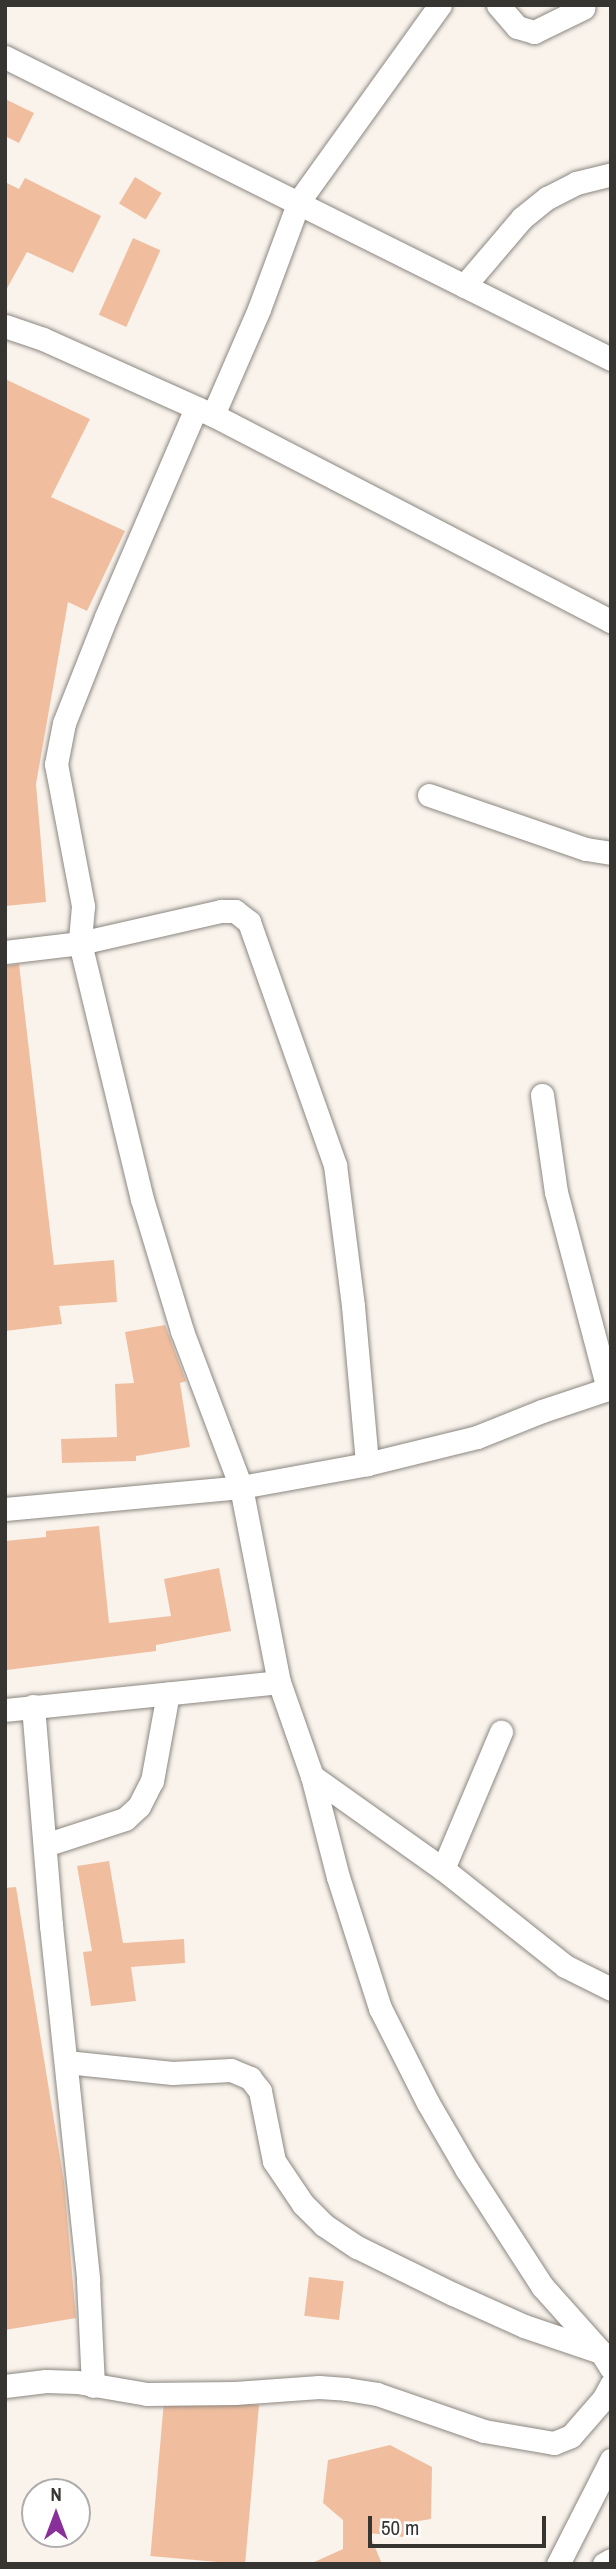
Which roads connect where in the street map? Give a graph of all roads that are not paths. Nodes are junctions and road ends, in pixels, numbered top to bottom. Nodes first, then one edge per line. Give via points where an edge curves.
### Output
1 (498, 5) edge
2 (431, 8) edge
3 (583, 8) dead end
4 (5, 57) edge
5 (611, 174) edge
6 (299, 201) junction
7 (464, 286) junction
8 (5, 326) edge
9 (611, 359) edge
10 (205, 412) junction
11 (611, 621) edge
12 (429, 795) dead end
13 (611, 853) edge
14 (80, 943) junction
15 (5, 953) edge
16 (542, 1095) dead end
17 (610, 1389) edge
18 (367, 1464) junction
19 (241, 1487) junction
20 (5, 1509) edge
21 (279, 1682) junction
22 (168, 1693) junction
23 (33, 1706) junction
24 (5, 1710) edge
25 (501, 1732) dead end
26 (312, 1776) junction
27 (45, 1845) junction
28 (443, 1869) junction
29 (611, 1989) edge
30 (66, 2062) junction
31 (606, 2360) edge
32 (611, 2385) edge
33 (5, 2386) edge
34 (93, 2386) junction
35 (611, 2460) edge
36 (611, 2560) edge
37 (558, 2564) edge
38 (604, 2564) edge

1 - 3 street via 517,27 534,32
2 - 6 street
4 - 6 street
5 - 7 street via 576,183 547,198 522,218
6 - 7 street
6 - 10 street via 259,309
7 - 9 street
8 - 10 street
10 - 11 street
10 - 14 street via 106,617 64,723 56,764 83,906
12 - 13 street via 586,849
14 - 15 street
14 - 18 street via 220,911 235,911 249,922 335,1165 354,1306
14 - 19 street via 142,1199 182,1331
16 - 17 street via 556,1192
17 - 18 street via 477,1437
18 - 19 street
19 - 20 street
19 - 21 street
21 - 22 street
21 - 26 street
22 - 23 street
22 - 27 street via 152,1782 139,1806 125,1819
23 - 24 street
23 - 27 street
25 - 28 street
26 - 28 street
26 - 31 street via 380,2008 467,2171 542,2286
27 - 30 street
28 - 29 street via 565,1966
30 - 31 street via 172,2073 232,2070 250,2078 260,2091 274,2161 303,2204 324,2225 357,2247 453,2294
30 - 34 street via 88,2280
32 - 34 street via 571,2436 554,2443 484,2431 377,2394 346,2389 147,2393
33 - 34 street via 46,2381
35 - 37 street
36 - 38 street

